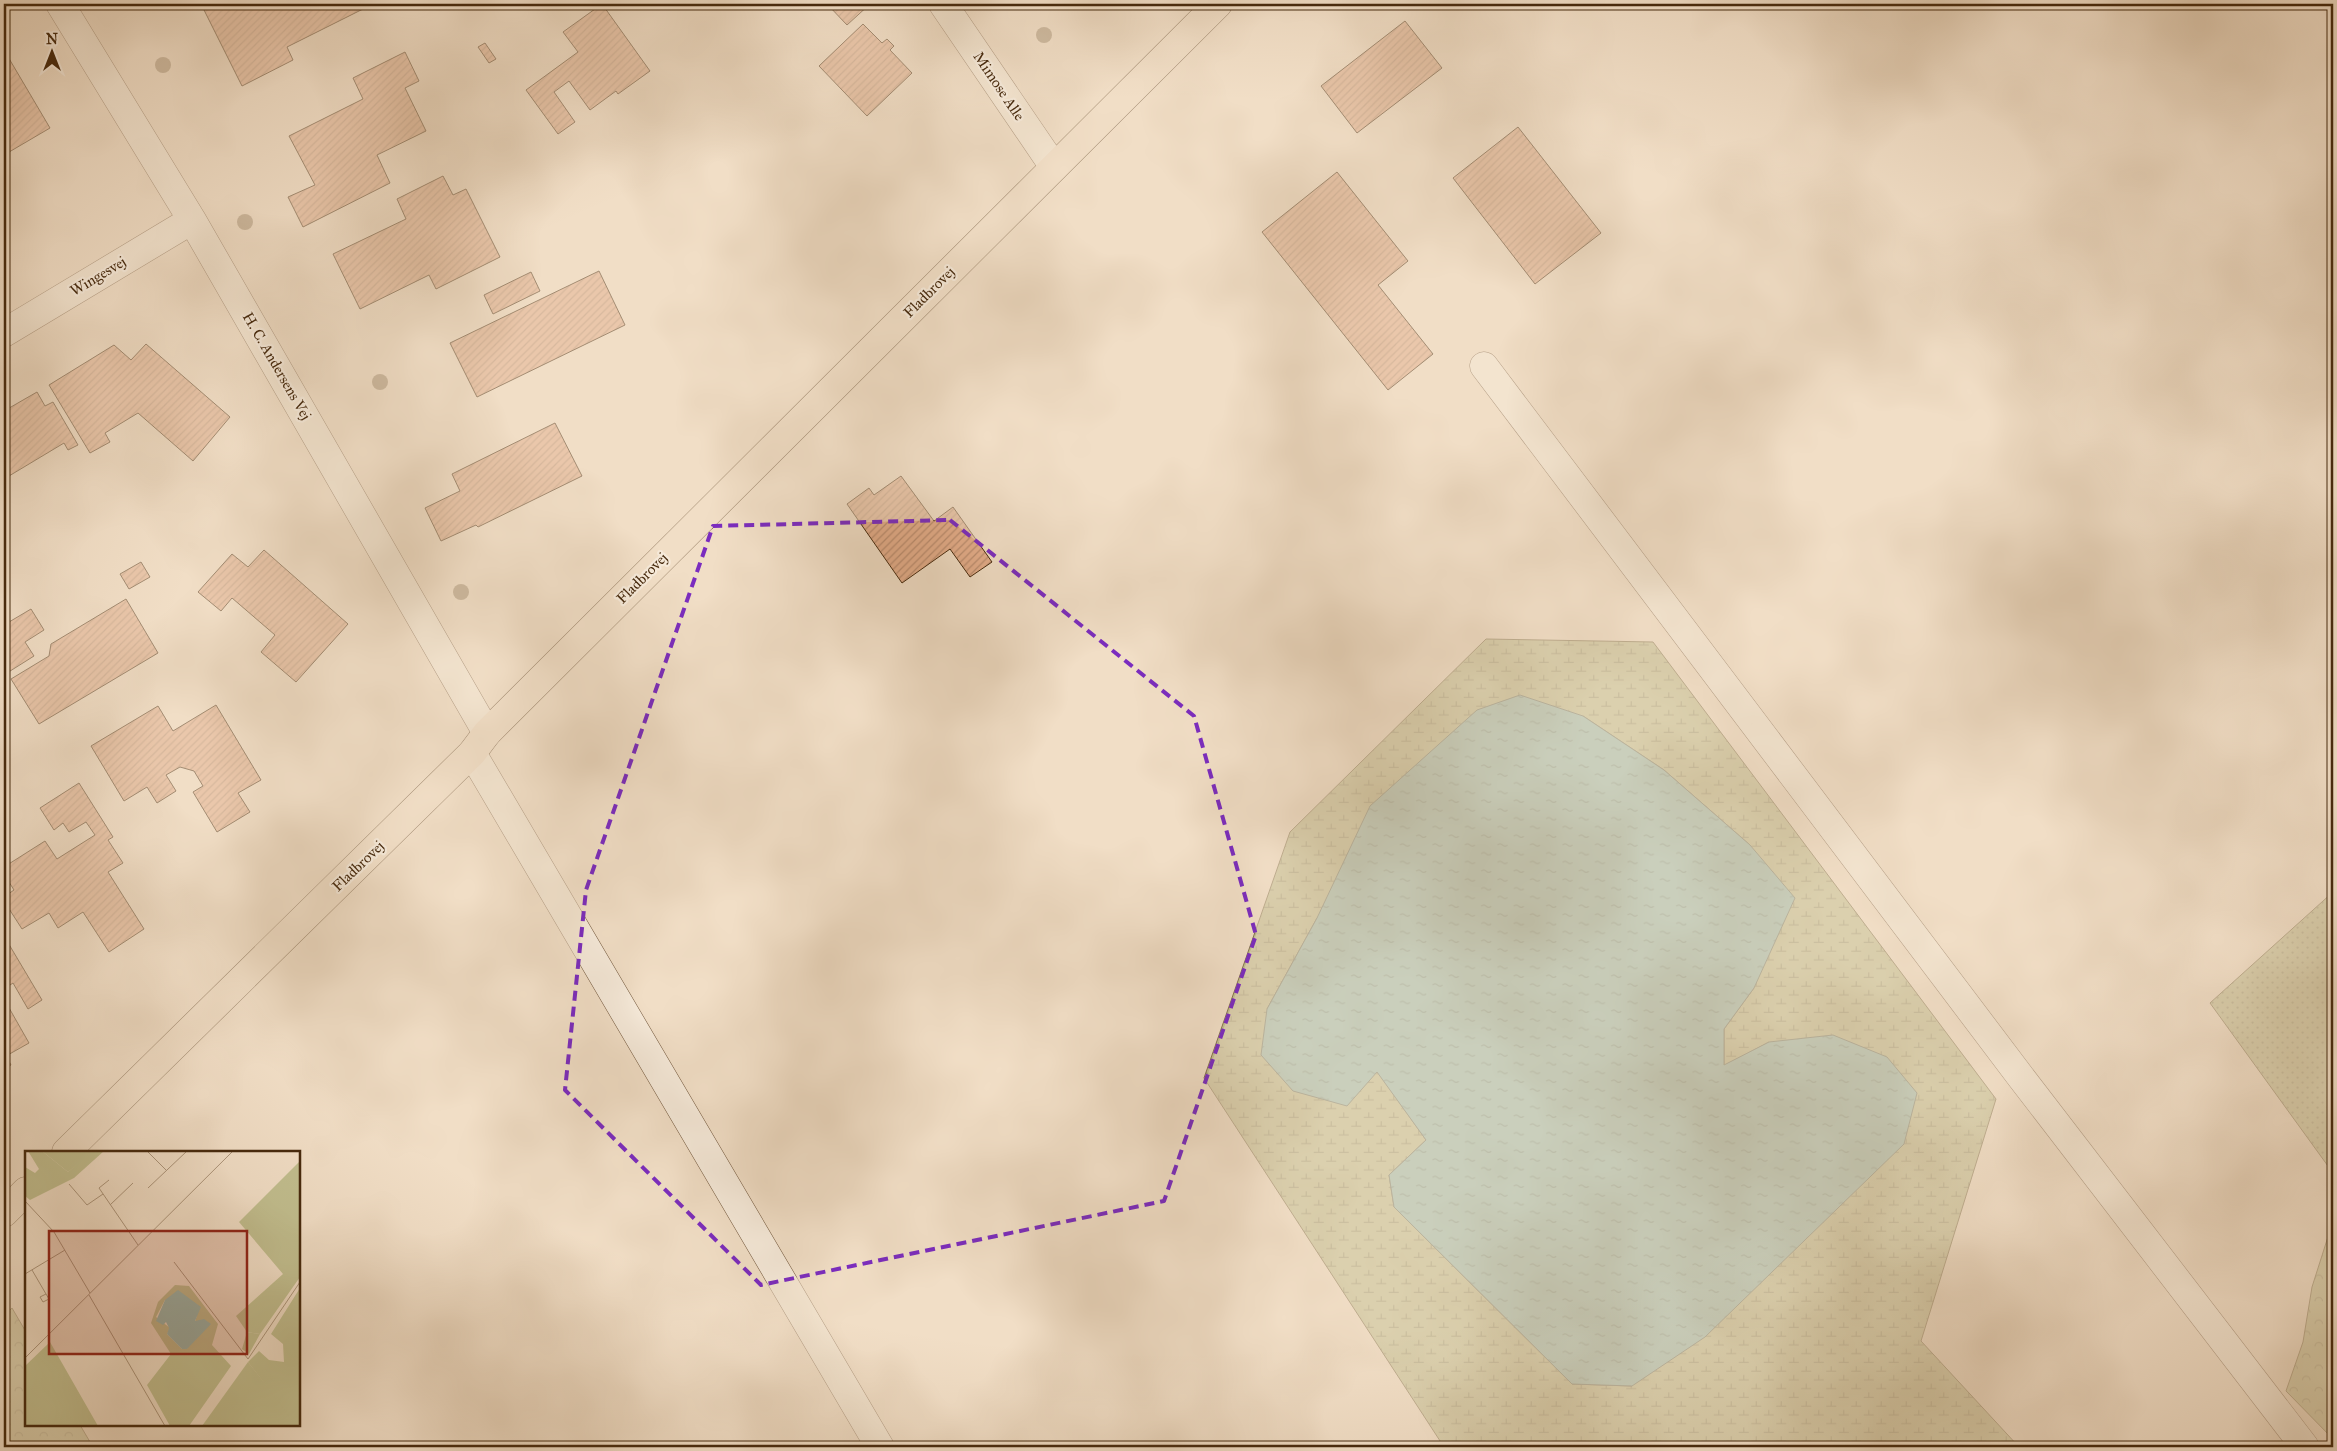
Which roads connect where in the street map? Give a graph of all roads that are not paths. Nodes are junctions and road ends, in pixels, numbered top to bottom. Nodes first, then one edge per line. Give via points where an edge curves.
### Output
1 (60, 4) edge
2 (943, 4) edge
3 (1218, 4) edge
4 (1054, 167) junction
5 (192, 220) junction
6 (4, 333) edge
7 (1484, 366) dead end
8 (480, 743) junction
9 (67, 1151) edge
10 (25, 1192) edge
11 (4, 1213) edge
12 (880, 1447) edge
13 (2305, 1447) edge

1 - 5 street, H. C. Andersens Vej
2 - 4 street, Mimose Alle
3 - 4 main road, Fladbrovej
4 - 8 main road, Fladbrovej
5 - 6 street, Wingesvej
5 - 8 street, H. C. Andersens Vej
7 - 13 street via 2020,1076
8 - 9 main road, Fladbrovej
8 - 12 street, H. C. Andersens Vej
10 - 11 main road

